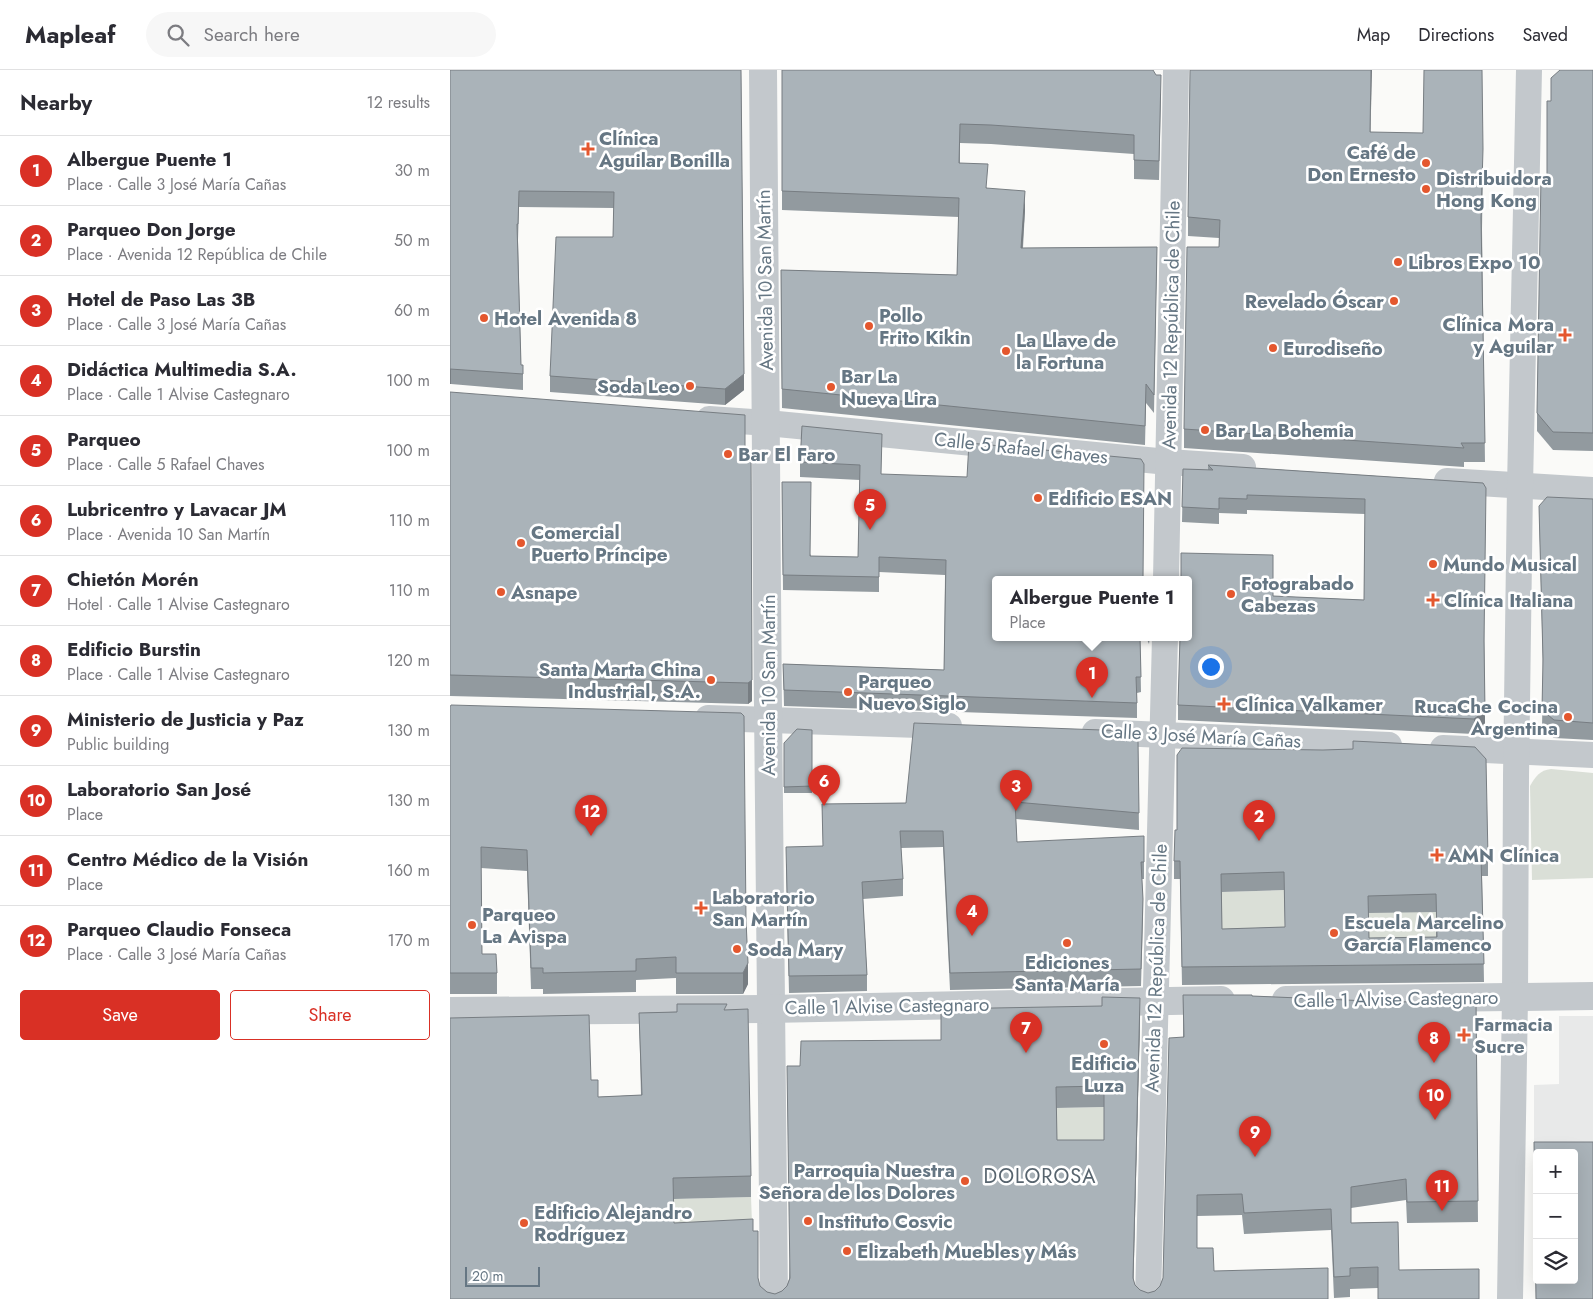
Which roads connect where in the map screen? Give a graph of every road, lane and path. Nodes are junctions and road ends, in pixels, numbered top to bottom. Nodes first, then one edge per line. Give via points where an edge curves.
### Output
1 (763, 70) edge
2 (1176, 70) edge
3 (1528, 70) edge
4 (688, 417) edge
5 (767, 423) junction
6 (1168, 462) junction
7 (1266, 469) edge
8 (1422, 480) edge
9 (1520, 486) junction
10 (1593, 490) edge
11 (1166, 576) edge
12 (1165, 641) edge
13 (688, 718) edge
14 (768, 720) junction
15 (969, 727) edge
16 (1076, 731) edge
17 (1163, 734) junction
18 (1516, 751) junction
19 (1593, 754) edge
20 (1593, 996) edge
21 (1515, 998) junction
22 (1155, 1001) junction
23 (769, 1009) junction
24 (450, 1010) edge
25 (774, 1299) edge
26 (1148, 1299) edge
27 (1510, 1299) edge

1 - 5 street, Avenida 10 San Martín
2 - 6 street, Avenida 12 República de Chile
3 - 9 street
4 - 5 street, Calle 5 Rafael Chaves
5 - 6 street, Calle 5 Rafael Chaves
5 - 14 street, Avenida 10 San Martín
6 - 7 street, Calle 5 Rafael Chaves
6 - 11 street, Avenida 12 República de Chile
8 - 9 street
9 - 10 street
9 - 18 street
12 - 17 street, Avenida 12 República de Chile
13 - 14 street
14 - 15 street
14 - 23 street, Avenida 10 San Martín
16 - 17 street, Calle 3 José María Cañas
17 - 18 street, Calle 3 José María Cañas
17 - 22 street, Avenida 12 República de Chile
18 - 19 street, Calle 3 José María Cañas
18 - 21 street
20 - 21 street, Calle 1 Alvise Castegnaro
21 - 22 street, Calle 1 Alvise Castegnaro
21 - 27 street
22 - 23 street, Calle 1 Alvise Castegnaro
22 - 26 street, Avenida 12 República de Chile
23 - 24 street, Calle 1 Alvise Castegnaro
23 - 25 street, Avenida 10 San Martín

